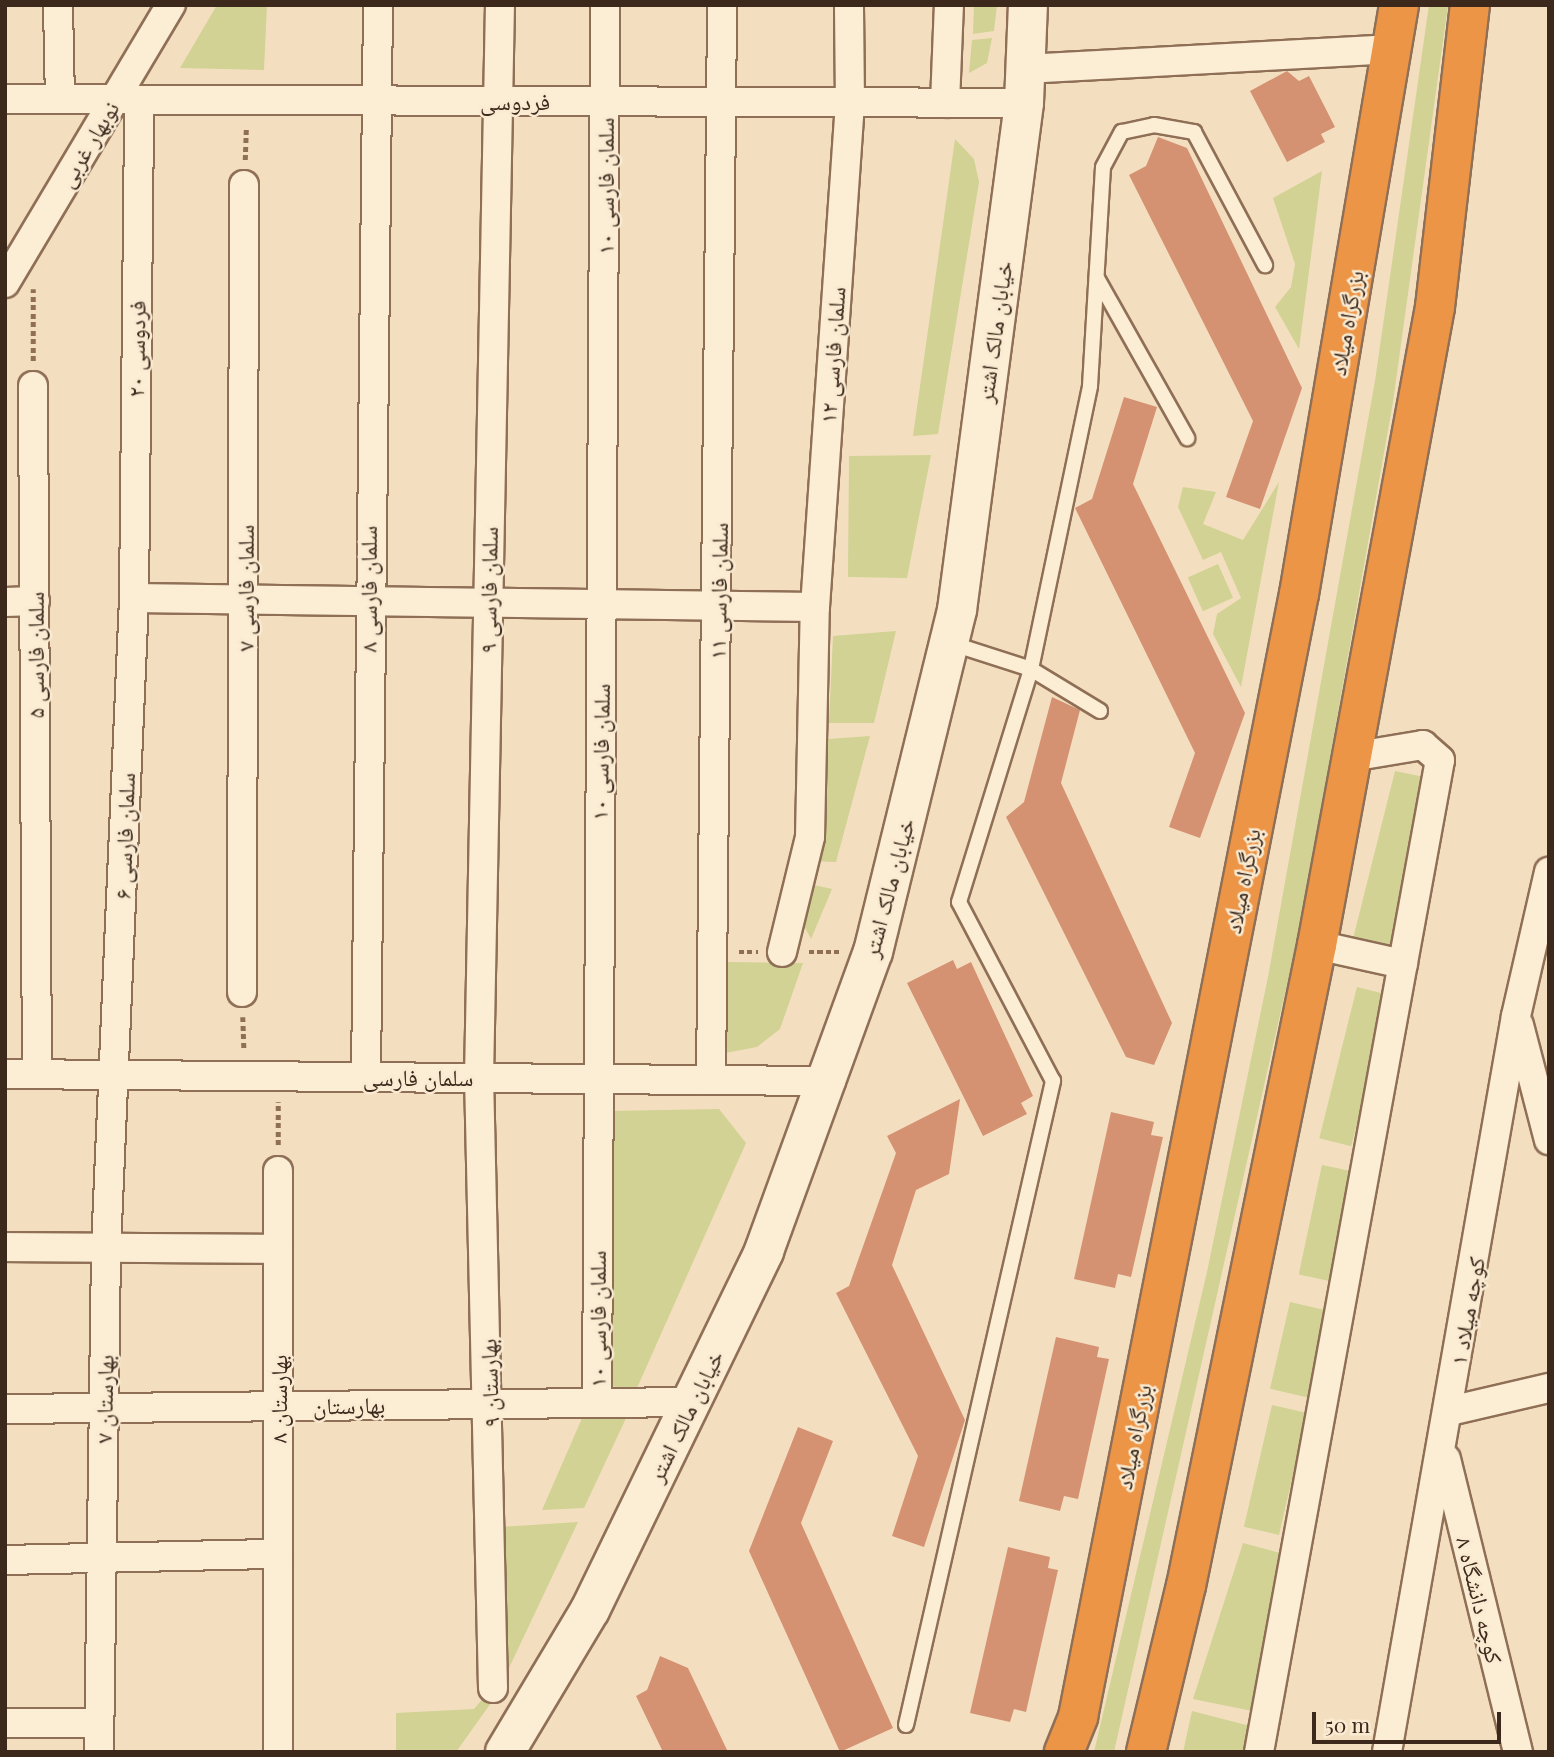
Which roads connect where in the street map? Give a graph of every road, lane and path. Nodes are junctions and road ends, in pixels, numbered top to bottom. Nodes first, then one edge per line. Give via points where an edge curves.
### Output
1 (58, 5) edge
2 (171, 5) edge
3 (378, 5) edge
4 (500, 5) edge
5 (605, 5) edge
6 (722, 5) edge
7 (849, 5) edge
8 (949, 5) edge
9 (1028, 5) edge
10 (1399, 5) edge
11 (1470, 5) edge
12 (1393, 49) junction
13 (1025, 86) junction
14 (5, 99) edge
15 (60, 99) junction
16 (127, 100) junction
17 (247, 100) junction
18 (373, 101) junction
19 (497, 101) junction
20 (605, 102) junction
21 (724, 103) junction
22 (850, 103) junction
23 (945, 103) junction
24 (244, 185) joint
25 (33, 236) junction
26 (1265, 265) dead end
27 (1096, 277) junction
28 (5, 283) edge
29 (33, 386) joint
30 (1187, 438) dead end
31 (134, 598) junction
32 (246, 600) junction
33 (35, 601) junction
34 (367, 601) junction
35 (5, 602) edge
36 (488, 602) junction
37 (601, 604) junction
38 (718, 606) junction
39 (815, 607) junction
40 (949, 643) junction
41 (1031, 669) junction
42 (1100, 710) dead end
43 (1351, 757) junction
44 (1549, 872) edge
45 (1317, 945) junction
46 (782, 952) dead end
47 (1538, 958) edge
48 (1403, 964) junction
49 (242, 992) joint
50 (1516, 1016) junction
51 (5, 1074) edge
52 (37, 1074) junction
53 (115, 1075) junction
54 (245, 1076) junction
55 (279, 1076) junction
56 (366, 1077) junction
57 (479, 1078) junction
58 (597, 1079) junction
59 (711, 1080) junction
60 (831, 1081) junction
61 (1549, 1140) edge
62 (278, 1171) joint
63 (5, 1247) edge
64 (106, 1248) junction
65 (278, 1249) junction
66 (1549, 1388) edge
67 (692, 1402) junction
68 (597, 1403) junction
69 (490, 1404) junction
70 (278, 1406) junction
71 (104, 1408) junction
72 (5, 1409) edge
73 (1450, 1412) junction
74 (1443, 1447) junction
75 (278, 1554) junction
76 (5, 1560) edge
77 (100, 1562) junction
78 (494, 1688) dead end
79 (534, 1708) junction
80 (5, 1723) edge
81 (99, 1723) junction
82 (906, 1724) dead end
83 (99, 1752) edge
84 (278, 1752) edge
85 (505, 1752) edge
86 (526, 1752) edge
87 (1064, 1752) edge
88 (1146, 1752) edge
89 (1259, 1752) edge
90 (1387, 1752) edge
91 (1518, 1752) edge

1 - 15 street
2 - 16 street, نوبهار غربی
3 - 18 street, سلمان فارسی ۸
4 - 19 street, سلمان فارسی ۹
5 - 20 street, سلمان فارسی ۱۰
6 - 21 street, سلمان فارسی ۱۱
7 - 22 street, سلمان فارسی ۱۲
8 - 23 street
9 - 13 main road, خیابان مالک اشتر
10 - 12 highway, بزرگراه میلاد
11 - 43 highway via 1434,307
12 - 13 street, فردوسی
12 - 87 highway, بزرگراه میلاد via 1299,594 1081,1703
13 - 23 street, فردوسی
13 - 40 main road, خیابان مالک اشتر
14 - 15 street, فردوسی
15 - 16 street, فردوسی
16 - 17 street, فردوسی
16 - 25 street, نوبهار غربی
16 - 31 street, فردوسی ۲۰
17 - 18 street, فردوسی
17 - 24 path
18 - 19 street, فردوسی
18 - 34 street, سلمان فارسی ۸
19 - 20 street, فردوسی
19 - 36 street, سلمان فارسی ۹
20 - 21 street, فردوسی
20 - 37 street, سلمان فارسی ۱۰
21 - 22 street, فردوسی
21 - 38 street, سلمان فارسی ۱۱
22 - 23 street, فردوسی
22 - 39 street, سلمان فارسی ۱۲
24 - 32 street, سلمان فارسی ۷
25 - 28 street, نوبهار غربی
25 - 29 path
26 - 27 lane via 1194,132 1154,125 1122,132 1103,167
27 - 30 lane
27 - 41 lane via 1090,386
29 - 33 street, سلمان فارسی ۵
31 - 32 street
31 - 53 street, سلمان فارسی ۶
32 - 34 street
32 - 49 street, سلمان فارسی ۷
33 - 35 street
33 - 52 street, سلمان فارسی ۵
34 - 36 street
34 - 56 street, سلمان فارسی ۸
36 - 37 street
36 - 57 street, سلمان فارسی ۹
37 - 38 street
37 - 58 street, سلمان فارسی ۱۰
38 - 39 street
38 - 59 street, سلمان فارسی ۱۱
39 - 46 street, سلمان فارسی ۱۲ via 810,836
40 - 41 lane
40 - 60 main road, خیابان مالک اشتر via 879,929
41 - 42 lane
41 - 82 lane via 960,902 1053,1081
43 - 45 highway
43 - 48 street via 1423,745 1440,760
44 - 47 street, کوچه میلاد ۱
45 - 48 street
45 - 88 highway via 1186,1586
47 - 50 street, کوچه میلاد ۱
48 - 89 street
49 - 54 path
50 - 61 street
50 - 73 street, کوچه میلاد ۱
51 - 52 street, سلمان فارسی
52 - 53 street, سلمان فارسی
53 - 54 street, سلمان فارسی
53 - 64 street, بهارستان ۷
54 - 55 street, سلمان فارسی
55 - 56 street, سلمان فارسی
55 - 62 path
56 - 57 street, سلمان فارسی
57 - 58 street, سلمان فارسی
57 - 69 street, بهارستان ۹
58 - 59 street, سلمان فارسی
58 - 68 street, سلمان فارسی ۱۰
59 - 60 street, سلمان فارسی
60 - 67 main road, خیابان مالک اشتر via 764,1251
62 - 65 street, بهارستان ۸
63 - 64 street
64 - 65 street
64 - 71 street, بهارستان ۷
65 - 70 street, بهارستان ۸
66 - 73 street
67 - 68 street, بهارستان
67 - 79 main road, خیابان مالک اشتر
68 - 69 street, بهارستان
69 - 70 street, بهارستان
69 - 78 street, بهارستان ۹
70 - 71 street, بهارستان
70 - 75 street, بهارستان ۸
71 - 72 street, بهارستان
71 - 77 street, بهارستان ۷
73 - 74 street, کوچه میلاد ۱
74 - 90 street, کوچه میلاد ۱
74 - 91 street, کوچه دانشگاه ۸
75 - 77 street
75 - 84 street, بهارستان ۸
76 - 77 street
77 - 81 street, بهارستان ۷
79 - 85 main road, خیابان مالک اشتر
79 - 86 main road, خیابان مالک اشتر
80 - 81 street
81 - 83 street, بهارستان ۷

